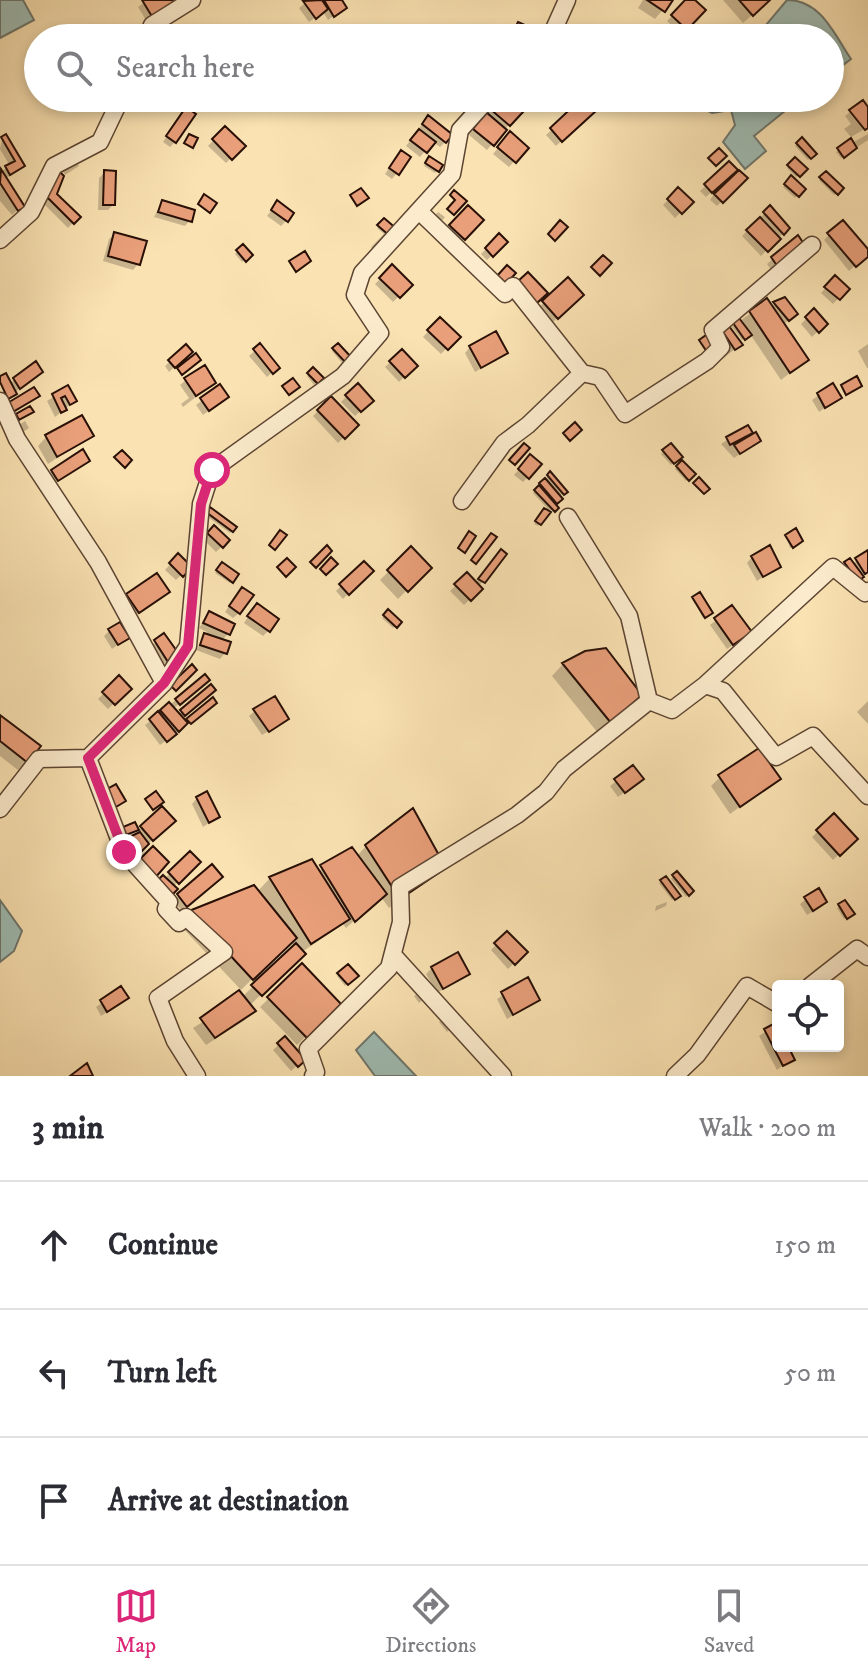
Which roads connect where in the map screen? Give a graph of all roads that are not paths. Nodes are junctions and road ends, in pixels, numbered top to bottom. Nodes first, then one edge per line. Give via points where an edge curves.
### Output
1 (192, 0) edge
2 (567, 0) edge
3 (154, 24) edge
4 (556, 24) edge
5 (114, 112) edge
6 (476, 112) edge
7 (419, 211) junction
8 (0, 238) edge
9 (812, 245) dead end
10 (582, 373) junction
11 (0, 401) edge
12 (462, 501) dead end
13 (568, 517) dead end
14 (868, 591) edge
15 (164, 683) junction
16 (705, 685) junction
17 (649, 701) junction
18 (88, 758) junction
19 (868, 796) edge
20 (0, 809) edge
21 (393, 955) junction
22 (868, 957) edge
23 (818, 980) edge
24 (772, 1001) edge
25 (197, 1076) edge
26 (313, 1076) edge
27 (503, 1076) edge
28 (675, 1076) edge

1 - 3 street
2 - 4 street
5 - 8 street via 100,142 54,166 31,212
6 - 7 street via 460,130 452,174
7 - 10 street via 505,294 513,286
7 - 15 street via 362,273 355,295 380,333 343,376 212,470 201,504 188,646
9 - 10 street via 713,330 721,347 707,361 625,414 600,377
10 - 12 street via 504,443
11 - 15 street via 17,439 98,562
13 - 17 street via 629,616
14 - 16 street via 833,567
15 - 18 street
16 - 17 street via 672,710
16 - 19 street via 723,691 776,757 813,736
17 - 21 street via 564,769 517,815 400,887 401,922
18 - 20 street via 39,759
18 - 25 street via 124,852 169,902 166,909 179,923 186,917 224,952 158,998 175,1041
21 - 26 street via 389,968 308,1049
21 - 27 street
22 - 23 street via 857,949
24 - 28 street via 747,986 697,1055

